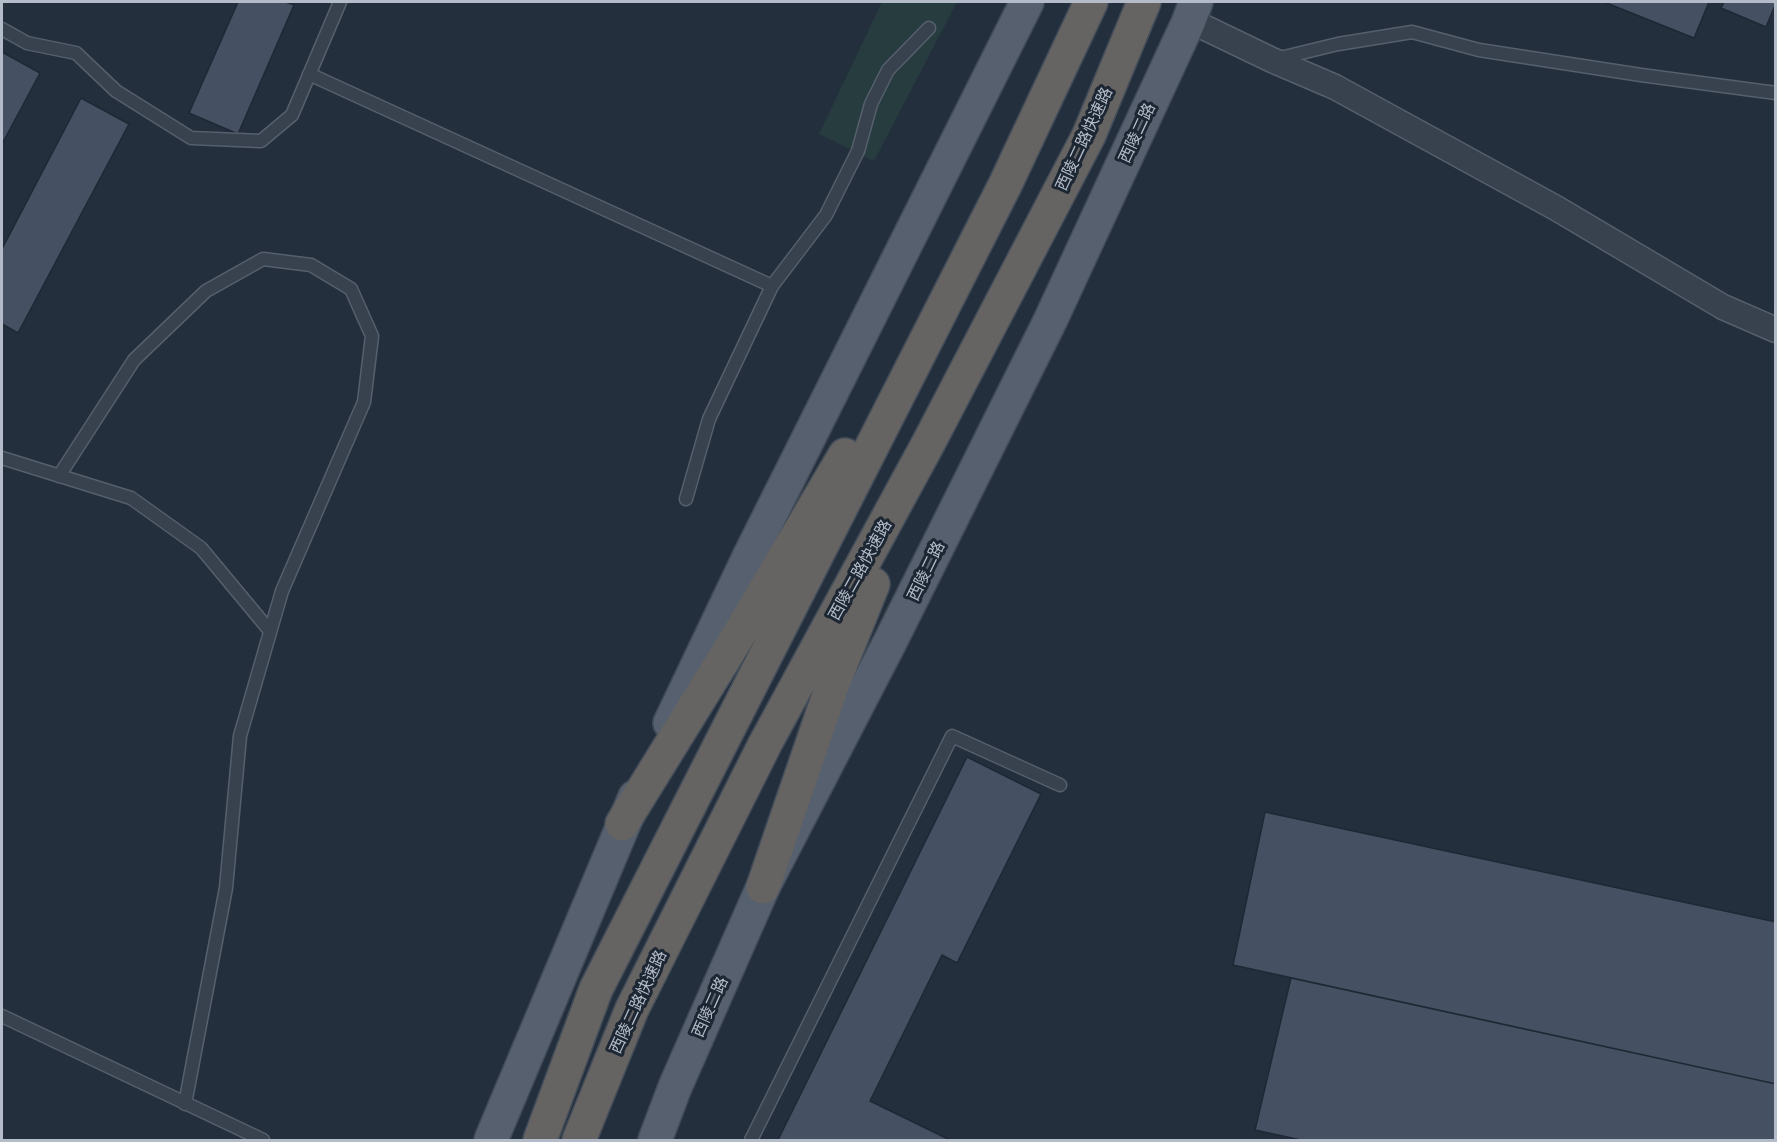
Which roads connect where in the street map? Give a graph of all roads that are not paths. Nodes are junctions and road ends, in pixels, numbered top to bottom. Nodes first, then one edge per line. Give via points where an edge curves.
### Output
1 (340, 2) edge
2 (1027, 2) edge
3 (1091, 2) edge
4 (1144, 2) edge
5 (1192, 11) edge
6 (929, 28) dead end
7 (2, 29) edge
8 (1272, 60) junction
9 (309, 74) junction
10 (1776, 93) edge
11 (1005, 185) junction
12 (772, 286) junction
13 (1776, 330) edge
14 (929, 442) junction
15 (2, 458) edge
16 (59, 476) junction
17 (686, 500) dead end
18 (270, 631) junction
19 (1060, 785) dead end
20 (622, 824) junction
21 (763, 886) junction
22 (2, 1016) edge
23 (185, 1104) junction
24 (263, 1140) edge
25 (491, 1140) edge
26 (540, 1140) edge
27 (579, 1140) edge
28 (655, 1140) edge
29 (751, 1140) edge

1 - 9 lane
2 - 20 main road via 750,555
3 - 11 highway
4 - 14 highway, 西陵二路快速路 via 1089,135
5 - 8 street
5 - 21 main road, 西陵二路 via 1050,321
6 - 12 lane via 888,70 872,104 858,151 826,215
7 - 9 lane via 27,43 76,53 116,91 191,138 261,141 292,115
8 - 10 lane via 1412,32 1479,50
8 - 13 street via 1335,87 1556,208 1722,307
9 - 12 lane
11 - 20 highway
11 - 26 highway via 596,989
12 - 17 lane via 709,419
14 - 21 highway via 832,686
14 - 27 highway, 西陵二路快速路 via 765,744 632,1009
15 - 16 lane
16 - 18 lane via 131,498 201,548
16 - 18 lane via 134,360 206,291 263,259 311,265 351,289 372,336 364,402 282,591
18 - 23 lane via 240,736 226,888
19 - 29 lane via 952,736
20 - 25 main road
21 - 28 main road, 西陵二路
22 - 23 lane
23 - 24 lane

